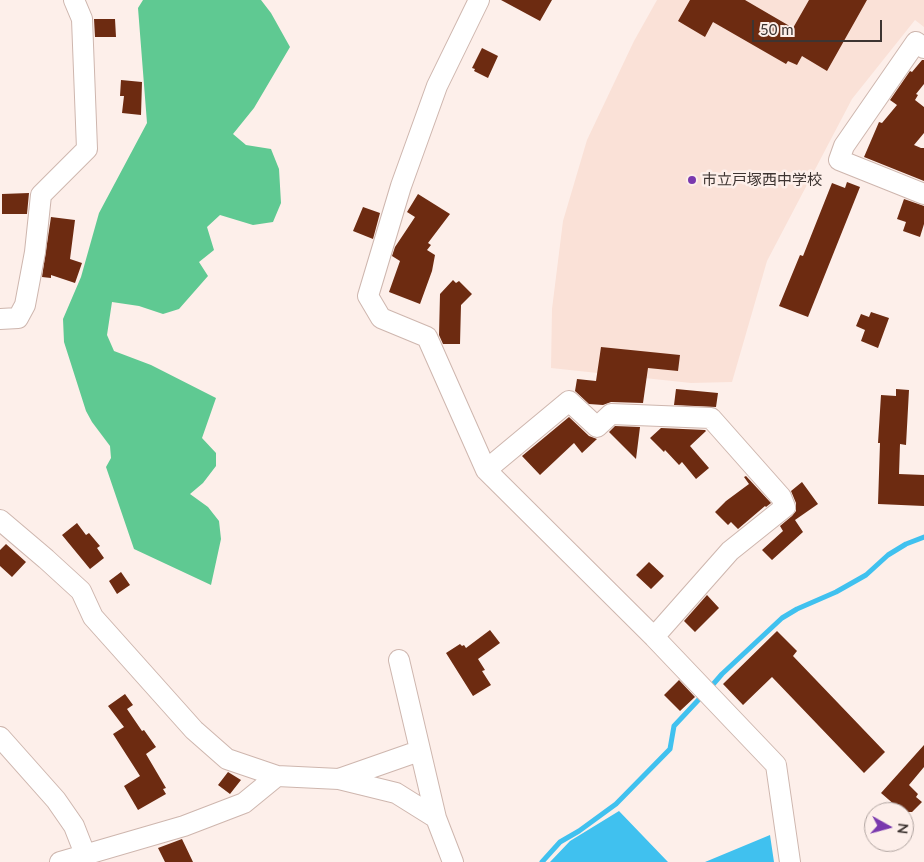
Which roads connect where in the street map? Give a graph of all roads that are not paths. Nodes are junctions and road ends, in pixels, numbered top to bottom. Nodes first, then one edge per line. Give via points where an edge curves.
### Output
1 (74, 0) edge
2 (479, 0) edge
3 (924, 48) edge
4 (924, 194) edge
5 (0, 319) edge
6 (486, 470) junction
7 (0, 520) edge
8 (654, 637) junction
9 (399, 660) dead end
10 (0, 737) edge
11 (419, 751) junction
12 (277, 776) junction
13 (339, 779) junction
14 (436, 818) junction
15 (85, 854) junction
16 (60, 862) edge
17 (453, 862) edge
18 (790, 862) edge

1 - 5 street via 82,19 87,149 41,195 25,305 18,318
2 - 6 street via 437,86 401,186 368,296 381,318 427,337
3 - 4 street via 916,42 844,146 839,160
6 - 8 street
6 - 8 street via 569,401 597,427 611,414 711,418 786,507 730,551
7 - 12 street via 81,592 93,617 194,730 227,759
8 - 18 street via 776,765
9 - 11 street
10 - 15 street via 56,800 74,826
11 - 13 street
11 - 14 street
12 - 13 street
12 - 15 street via 244,803 184,826
13 - 14 street via 396,793
14 - 17 street
15 - 16 street

